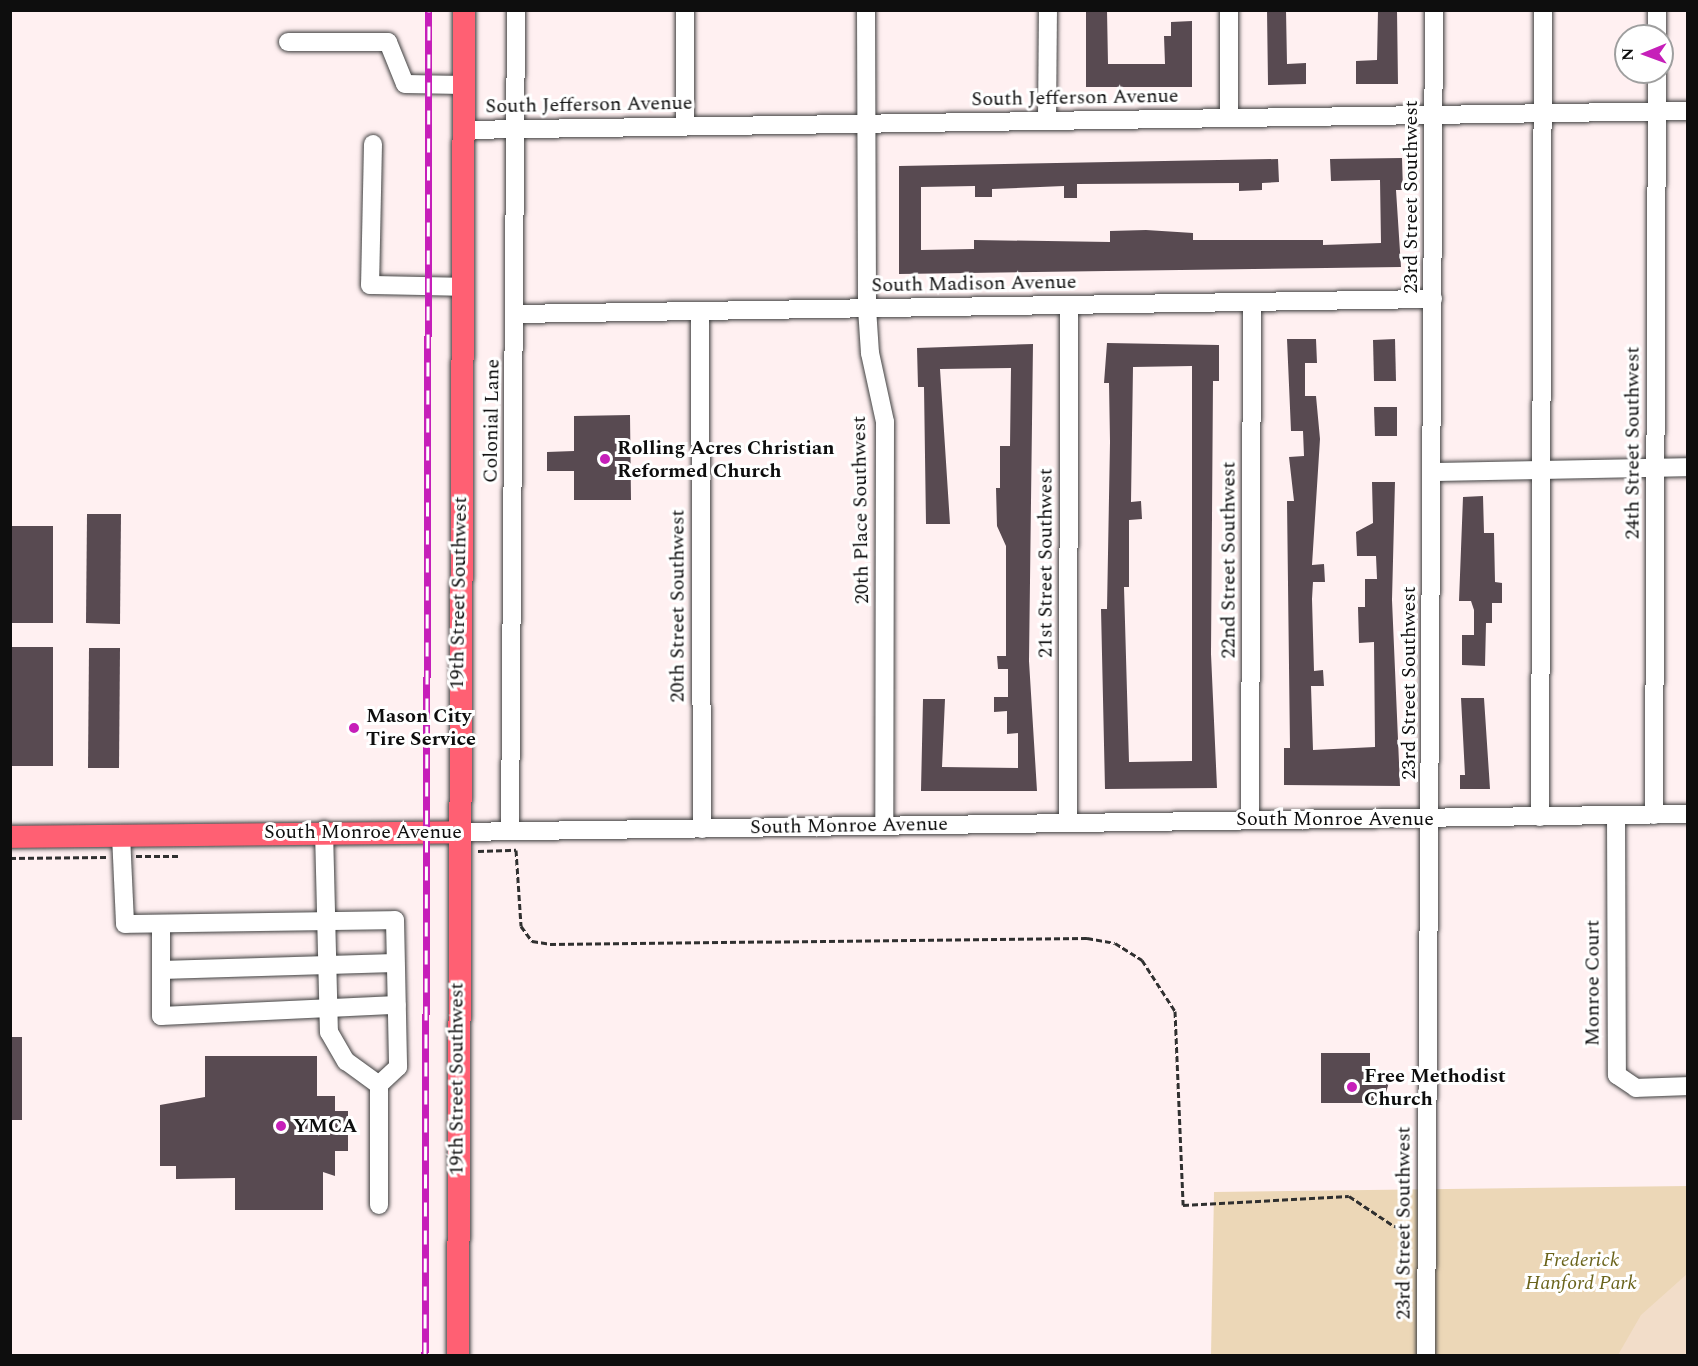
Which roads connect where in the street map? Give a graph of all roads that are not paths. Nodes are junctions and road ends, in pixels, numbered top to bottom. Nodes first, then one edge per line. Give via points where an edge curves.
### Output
1 (464, 10) edge
2 (516, 10) edge
3 (685, 10) edge
4 (866, 10) edge
5 (1048, 10) edge
6 (1229, 10) edge
7 (1434, 10) edge
8 (1543, 10) edge
9 (288, 42) dead end
10 (1657, 84) edge
11 (464, 86) junction
12 (1656, 111) junction
13 (1688, 111) edge
14 (1542, 113) junction
15 (1434, 115) junction
16 (1229, 118) junction
17 (1047, 120) junction
18 (866, 124) junction
19 (684, 126) junction
20 (516, 129) junction
21 (463, 130) junction
22 (373, 144) dead end
23 (462, 287) junction
24 (1433, 299) junction
25 (1252, 302) junction
26 (1068, 305) junction
27 (867, 308) junction
28 (700, 311) junction
29 (515, 314) junction
30 (1688, 467) edge
31 (1655, 468) junction
32 (1539, 470) junction
33 (1432, 472) junction
34 (1654, 814) junction
35 (1688, 814) edge
36 (1616, 815) junction
37 (1540, 817) junction
38 (1250, 818) junction
39 (1431, 819) junction
40 (1068, 822) junction
41 (884, 825) junction
42 (702, 829) junction
43 (324, 830) junction
44 (510, 831) junction
45 (457, 832) junction
46 (121, 835) junction
47 (10, 837) edge
48 (326, 921) junction
49 (161, 924) junction
50 (395, 963) junction
51 (325, 966) junction
52 (161, 969) junction
53 (396, 1005) junction
54 (328, 1009) junction
55 (378, 1085) junction
56 (1688, 1086) edge
57 (379, 1205) dead end
58 (458, 1356) edge
59 (1426, 1356) edge

1 - 11 main road, 19th Street Southwest
2 - 20 street, Colonial Lane
3 - 19 street
4 - 18 street, 20th Place Southwest
5 - 17 street
6 - 16 street
7 - 15 street, 23rd Street Southwest
8 - 14 street
9 - 11 street via 388,42 405,84
10 - 12 street, 24th Street Southwest
11 - 21 main road, 19th Street Southwest
12 - 13 street, South Jefferson Avenue
12 - 14 street, South Jefferson Avenue
12 - 31 street, 24th Street Southwest
14 - 15 street, South Jefferson Avenue
14 - 32 street
15 - 16 street, South Jefferson Avenue
15 - 24 street, 23rd Street Southwest
16 - 17 street, South Jefferson Avenue
17 - 18 street, South Jefferson Avenue
18 - 19 street, South Jefferson Avenue
18 - 27 street, 20th Place Southwest
19 - 20 street, South Jefferson Avenue
20 - 21 street, South Jefferson Avenue
20 - 29 street, Colonial Lane
21 - 23 main road, 19th Street Southwest
22 - 23 street via 370,285
23 - 45 main road, 19th Street Southwest
24 - 25 street, South Madison Avenue
24 - 33 street, 23rd Street Southwest
25 - 26 street, South Madison Avenue
25 - 38 street, 22nd Street Southwest
26 - 27 street, South Madison Avenue
26 - 40 street, 21st Street Southwest
27 - 28 street, South Madison Avenue
27 - 41 street, 20th Place Southwest via 870,353 885,422
28 - 29 street, South Madison Avenue
28 - 42 street, 20th Street Southwest
29 - 44 street, Colonial Lane
30 - 31 street
31 - 32 street
31 - 34 street, 24th Street Southwest
32 - 33 street
32 - 37 street
33 - 39 street, 23rd Street Southwest
34 - 35 street, South Monroe Avenue
34 - 36 street, South Monroe Avenue
36 - 37 street, South Monroe Avenue
36 - 56 street, Monroe Court via 1617,1075 1636,1088
37 - 39 street, South Monroe Avenue
38 - 39 street, South Monroe Avenue
38 - 40 street, South Monroe Avenue
39 - 59 street, 23rd Street Southwest
40 - 41 street, South Monroe Avenue
41 - 42 street, South Monroe Avenue
42 - 44 street, South Monroe Avenue
43 - 45 main road, South Monroe Avenue
43 - 46 main road, South Monroe Avenue
43 - 48 street
44 - 45 street, South Monroe Avenue
45 - 58 main road, 19th Street Southwest
46 - 47 main road, South Monroe Avenue
46 - 49 street via 125,924
48 - 49 street
48 - 50 street via 394,920
48 - 51 street
49 - 52 street
50 - 51 street
50 - 53 street
51 - 52 street
51 - 54 street
52 - 54 street via 162,1016
53 - 54 street
53 - 55 street via 398,1067
54 - 55 street via 336,1048
55 - 57 street

